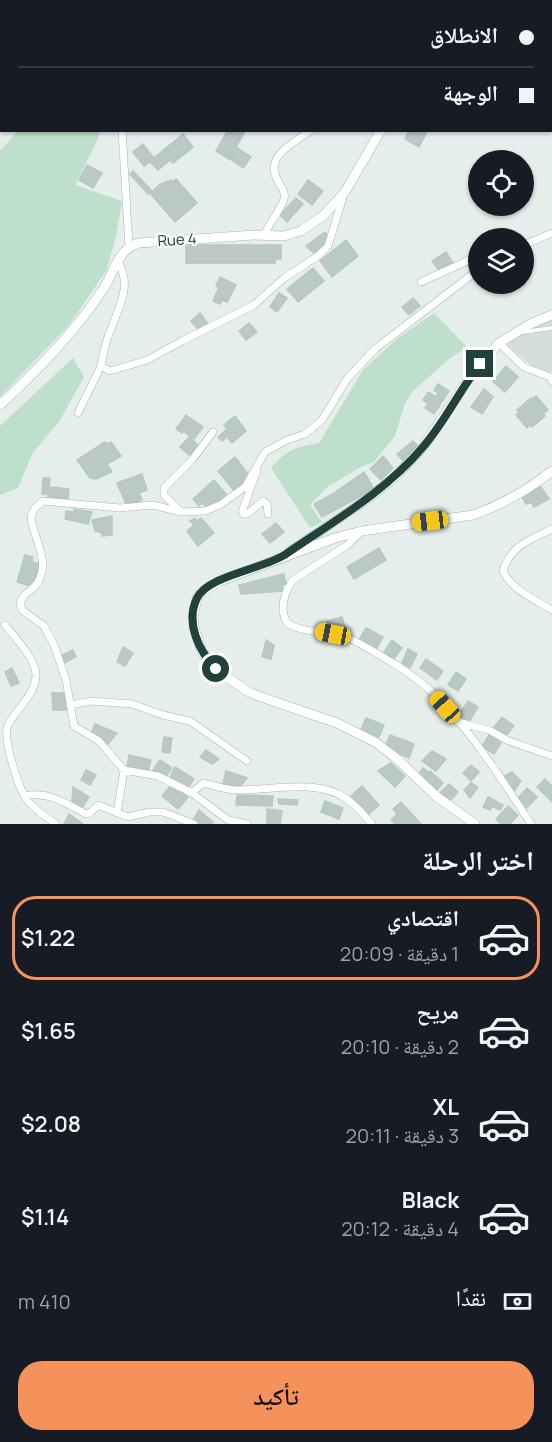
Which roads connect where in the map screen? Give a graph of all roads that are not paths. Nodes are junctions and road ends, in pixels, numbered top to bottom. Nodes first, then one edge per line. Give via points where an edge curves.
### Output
1 (122, 132) edge
2 (308, 132) edge
3 (380, 132) edge
4 (345, 192) junction
5 (552, 233) edge
6 (264, 235) junction
7 (534, 241) edge
8 (129, 246) junction
9 (118, 261) junction
10 (468, 261) edge
11 (468, 278) edge
12 (421, 282) dead end
13 (552, 315) edge
14 (552, 328) edge
15 (513, 333) junction
16 (499, 343) junction
17 (101, 366) junction
18 (552, 381) edge
19 (0, 405) edge
20 (78, 413) dead end
21 (213, 432) dead end
22 (261, 456) junction
23 (552, 471) edge
24 (181, 512) junction
25 (268, 514) dead end
26 (552, 529) edge
27 (362, 531) junction
28 (277, 560) junction
29 (552, 610) edge
30 (5, 625) dead end
31 (70, 705) junction
32 (458, 722) junction
33 (552, 756) edge
34 (247, 761) dead end
35 (124, 770) junction
36 (192, 793) junction
37 (25, 796) junction
38 (117, 813) junction
39 (56, 824) edge
40 (194, 824) edge
41 (247, 824) edge
42 (372, 824) edge
43 (475, 824) edge
44 (531, 824) edge

1 - 8 street
2 - 6 street via 274,161 273,172 284,190 284,198
3 - 4 street, Rue 4
4 - 6 street, Rue 4 via 324,215 301,231 284,236
4 - 17 street via 328,246 254,305 141,363 110,371
5 - 7 street
6 - 8 street, Rue 4
8 - 9 street
9 - 17 street via 125,292
9 - 19 street via 73,331
10 - 12 street
11 - 22 street via 375,349 347,379 313,428 273,446
13 - 15 street
14 - 15 lane
15 - 16 street
16 - 18 street via 524,367
16 - 28 street via 470,377 423,447 395,477
17 - 20 street
21 - 24 street via 164,488 166,498
22 - 24 street via 245,487 232,498 205,511
22 - 25 street via 242,512 247,514 263,501 268,505
23 - 27 street via 473,515
24 - 31 street via 153,505 120,508 47,501 32,512 42,572 37,587 25,593 20,604 47,630 66,680
26 - 29 street via 513,551 502,571 516,588
27 - 28 street
27 - 32 street via 293,580 284,598 284,618 289,625 351,639 414,677
28 - 43 street via 201,592 193,617 202,652 216,669 247,691 337,723 375,742
30 - 37 street via 27,653 36,676 23,706 8,725 13,768
31 - 34 street via 132,704 190,721
31 - 35 street via 74,726 99,741
32 - 33 street via 489,730
32 - 44 street
35 - 36 street via 158,776
35 - 38 street
36 - 41 street via 228,820
36 - 42 street via 203,783 237,790 313,787 344,796
37 - 38 street via 50,796 86,814 98,804
37 - 39 street
38 - 40 street via 128,817 164,812

